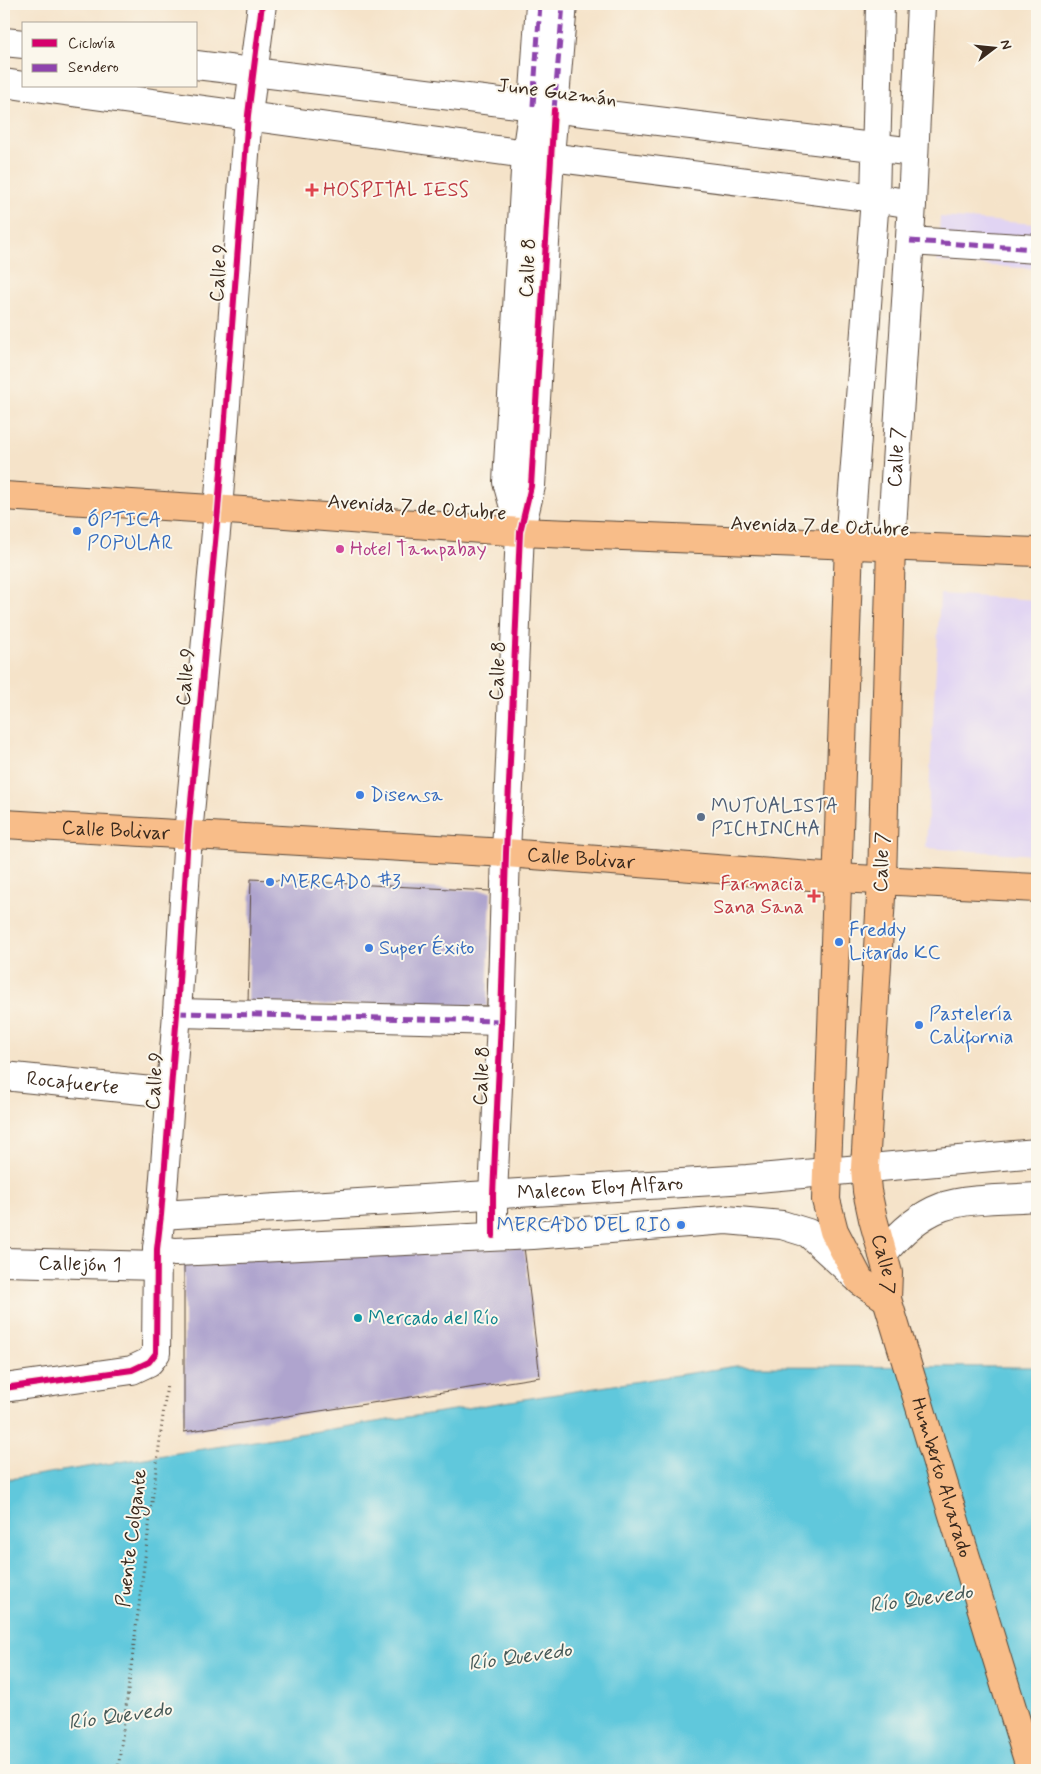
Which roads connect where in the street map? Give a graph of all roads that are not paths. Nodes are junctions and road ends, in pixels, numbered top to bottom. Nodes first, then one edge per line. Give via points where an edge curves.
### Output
1 (262, 4) edge
2 (540, 4) edge
3 (563, 4) edge
4 (880, 4) edge
5 (921, 4) edge
6 (4, 42) edge
7 (22, 44) edge
8 (198, 65) edge
9 (254, 72) junction
10 (4, 83) edge
11 (22, 86) edge
12 (43, 88) edge
13 (544, 108) junction
14 (248, 115) junction
15 (876, 148) junction
16 (914, 152) junction
17 (538, 155) junction
18 (875, 198) junction
19 (912, 204) junction
20 (910, 241) junction
21 (1037, 249) edge
22 (4, 496) edge
23 (218, 510) junction
24 (520, 532) junction
25 (848, 544) junction
26 (891, 546) junction
27 (1037, 552) edge
28 (4, 824) edge
29 (188, 835) junction
30 (506, 854) junction
31 (837, 878) junction
32 (882, 880) junction
33 (1037, 888) edge
34 (177, 1012) junction
35 (501, 1021) junction
36 (4, 1076) edge
37 (170, 1093) junction
38 (1037, 1153) edge
39 (865, 1168) junction
40 (827, 1172) junction
41 (747, 1179) junction
42 (493, 1195) junction
43 (1037, 1197) edge
44 (162, 1215) junction
45 (753, 1222) junction
46 (492, 1236) junction
47 (883, 1254) junction
48 (157, 1257) junction
49 (4, 1262) edge
50 (860, 1281) junction
51 (890, 1310) junction
52 (4, 1388) edge
53 (1031, 1770) edge

1 - 9 street, Calle 9
2 - 13 street, Calle 8
3 - 13 street, Calle 8
4 - 15 street, Calle 7
5 - 16 street, Calle 7
6 - 7 street
8 - 9 street, June Guzmán
9 - 13 street, June Guzmán
9 - 14 street, Calle 9
10 - 11 street
12 - 14 street
13 - 15 street, June Guzmán
13 - 17 street, Calle 8
14 - 17 street
14 - 23 street, Calle 9
15 - 16 street, June Guzmán
15 - 18 street, Calle 7
16 - 19 street, Calle 7
17 - 18 street
17 - 24 street, Calle 8 via 531,486
18 - 19 street
18 - 25 street, Calle 7
19 - 20 street, Calle 7
20 - 21 street
20 - 26 street, Calle 7
22 - 23 main road, Avenida 7 de Octubre
23 - 24 main road, Avenida 7 de Octubre
23 - 29 street, Calle 9
24 - 25 main road, Avenida 7 de Octubre
24 - 30 street, Calle 8
25 - 26 main road, Avenida 7 de Octubre
25 - 31 main road, Calle 7
26 - 27 main road, Avenida 7 de Octubre
26 - 32 main road, Calle 7
28 - 29 main road, Calle Bolivar
29 - 30 main road, Calle Bolivar
29 - 34 street, Calle 9
30 - 31 main road, Calle Bolivar
30 - 35 street, Calle 8
31 - 32 main road, Calle Bolivar
31 - 40 main road, Calle 7
32 - 33 main road, Calle Bolivar
32 - 39 main road, Calle 7
34 - 35 street
34 - 37 street, Calle 9
35 - 42 street, Calle 8
36 - 37 street, Rocafuerte
37 - 44 street, Calle 9
38 - 39 street, Malecon Eloy Alfaro
39 - 40 street, Malecon Eloy Alfaro
39 - 47 main road, Calle 7 via 867,1191
40 - 41 street, Malecon Eloy Alfaro
40 - 50 main road, Calle 7 via 826,1200 834,1231
41 - 42 street, Malecon Eloy Alfaro
41 - 45 street
42 - 44 street, Malecon Eloy Alfaro
42 - 46 street, Calle 8
43 - 47 street via 942,1207 911,1225
44 - 48 street, Calle 9
45 - 46 street, Malecon Eloy Alfaro via 726,1220
45 - 50 street, Malecon Eloy Alfaro via 808,1234
46 - 48 street, Malecon Eloy Alfaro via 175,1252
47 - 51 main road, Calle 7 via 888,1273
48 - 49 street, Callejón 1
48 - 52 street, Calle 9 via 156,1353 149,1362 132,1370
50 - 51 main road, Calle 7
51 - 53 main road, Humberto Alvarado

